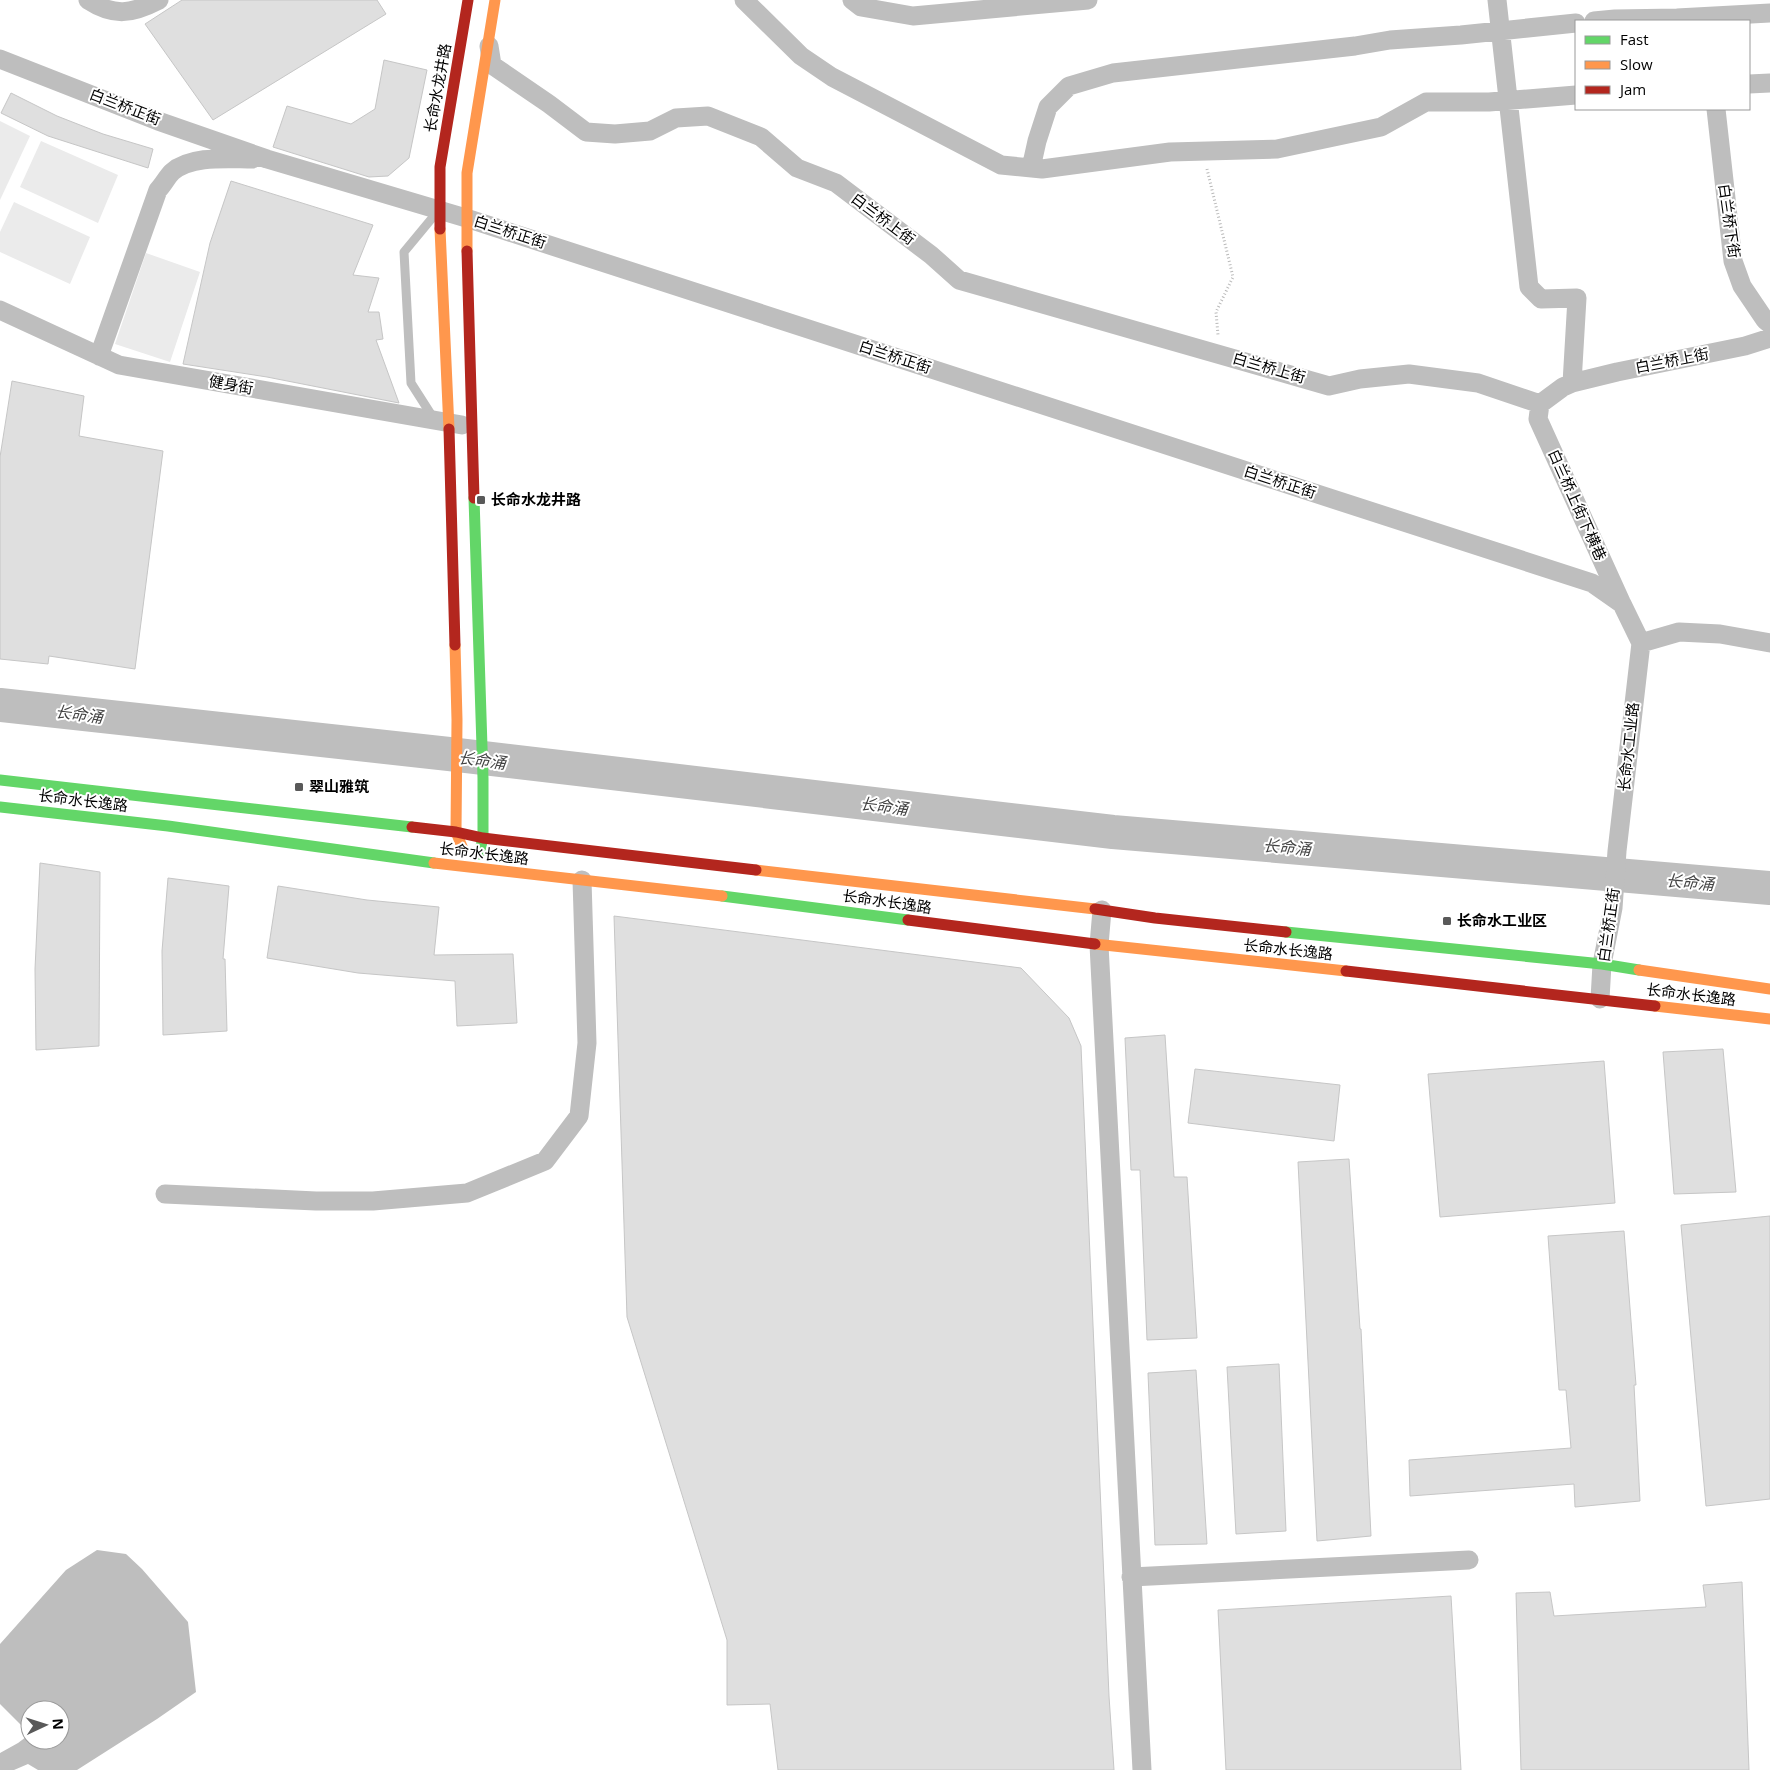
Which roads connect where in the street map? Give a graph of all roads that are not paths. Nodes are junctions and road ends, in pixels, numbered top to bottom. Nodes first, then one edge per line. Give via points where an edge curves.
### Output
1 (88, 0) edge
2 (159, 0) edge
3 (468, 0) edge
4 (495, 0) edge
5 (744, 0) edge
6 (852, 0) edge
7 (1088, 0) edge
8 (1497, 0) edge
9 (1707, 13) edge
10 (1770, 13) edge
11 (1604, 20) edge
12 (1575, 23) edge
13 (1500, 31) junction
14 (489, 38) junction
15 (0, 59) edge
16 (1770, 83) edge
17 (1750, 84) edge
18 (1575, 95) edge
19 (1508, 100) junction
20 (1716, 110) edge
21 (267, 159) junction
22 (1030, 168) junction
23 (439, 210) junction
24 (466, 218) junction
25 (0, 310) edge
26 (1770, 324) edge
27 (1770, 338) edge
28 (99, 356) junction
29 (1572, 383) junction
30 (1540, 404) junction
31 (442, 422) junction
32 (472, 428) junction
33 (1622, 604) junction
34 (1641, 643) junction
35 (1770, 643) edge
36 (0, 780) edge
37 (0, 807) edge
38 (456, 832) junction
39 (483, 838) junction
40 (1618, 851) joint
41 (473, 868) junction
42 (582, 880) junction
43 (1102, 910) junction
44 (1099, 945) junction
45 (1602, 964) junction
46 (1770, 990) edge
47 (1600, 999) junction
48 (1770, 1019) edge
49 (166, 1194) dead end
50 (1468, 1560) dead end
51 (1131, 1577) junction
52 (1142, 1770) edge

1 - 2 street via 100,8 119,13 144,8
3 - 23 street, 长命水龙井路 via 440,167
4 - 14 street
5 - 22 street via 801,56 832,77 1001,165
6 - 7 street via 861,7 913,16
8 - 13 street
9 - 10 street
9 - 11 street
12 - 13 street
13 - 19 street
13 - 22 street via 1390,40 1105,75 1069,86 1048,107
14 - 24 street via 467,173
14 - 30 street, 白兰桥上街 via 492,65 586,132 650,131 676,118 708,116 761,137 797,168 836,183 931,254 959,280 1329,386 1410,374 1478,383
15 - 21 street, 白兰桥正街 via 158,121
16 - 17 street
18 - 19 street
19 - 22 street via 1426,102 1381,127 1277,149 1170,152
19 - 29 street via 1529,287 1541,299 1577,298
20 - 26 street, 白兰桥下街 via 1733,261 1742,286
21 - 23 street, 白兰桥正街
21 - 28 street via 215,158 194,161 173,171 158,190
23 - 24 street, 白兰桥正街
23 - 31 street, 长命水龙井路
23 - 31 lane via 404,252 411,383
24 - 32 street
24 - 33 street, 白兰桥正街 via 1592,582
25 - 28 street, 健身街
27 - 29 street, 白兰桥上街
28 - 31 street, 健身街 via 119,365
29 - 30 street, 白兰桥上街
30 - 33 street, 白兰桥上街下横巷 via 1538,419
31 - 32 street, 健身街
31 - 38 street, 长命水龙井路 via 457,720
32 - 39 street
33 - 34 street, 白兰桥正街
34 - 35 street via 1679,632 1720,634
34 - 40 street, 长命水工业路
36 - 38 street, 长命水长逸路
37 - 41 street, 长命水长逸路 via 168,826
38 - 39 street, 长命水长逸路
38 - 41 street
39 - 41 street
39 - 43 street, 长命水长逸路
40 - 45 street, 白兰桥正街 via 1613,908
41 - 42 street, 长命水长逸路
42 - 44 street, 长命水长逸路
42 - 49 street via 587,1043 579,1116 545,1161 466,1193 373,1201
43 - 44 street
43 - 45 street, 长命水长逸路
44 - 47 street, 长命水长逸路
44 - 51 street
45 - 46 street, 长命水长逸路
45 - 47 street, 白兰桥正街
47 - 48 street, 长命水长逸路
50 - 51 street
51 - 52 street

